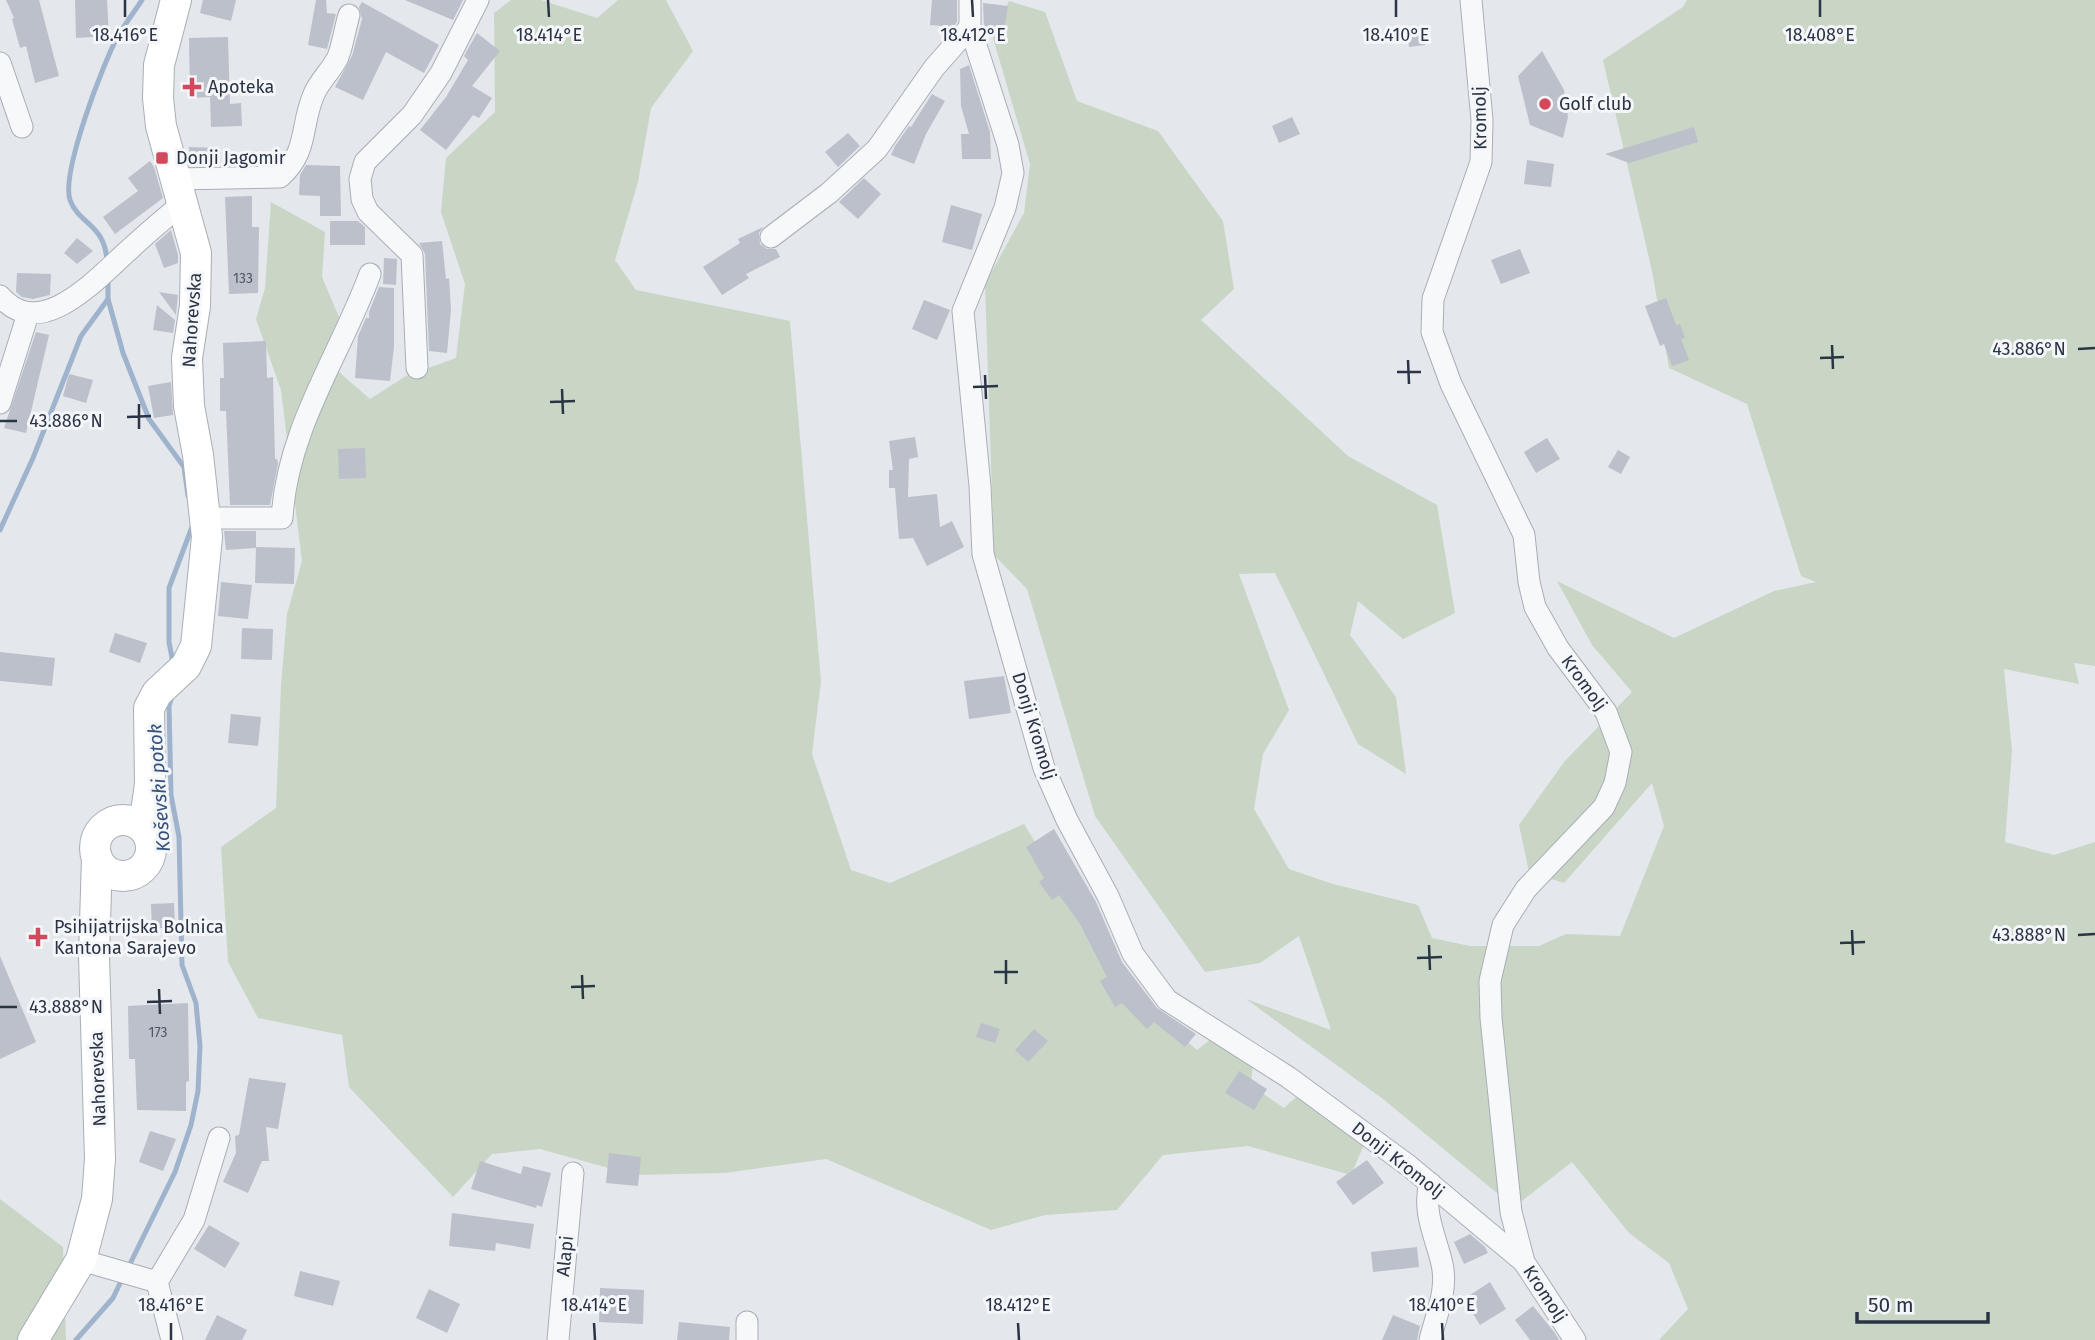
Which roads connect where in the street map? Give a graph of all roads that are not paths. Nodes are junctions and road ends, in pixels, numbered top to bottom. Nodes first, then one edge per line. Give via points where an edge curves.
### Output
1 (176, 0) edge
2 (478, 0) edge
3 (970, 0) edge
4 (1471, 0) edge
5 (349, 15) dead end
6 (970, 27) junction
7 (0, 62) edge
8 (22, 127) dead end
9 (179, 191) junction
10 (771, 237) dead end
11 (370, 274) dead end
12 (0, 296) edge
13 (28, 314) junction
14 (418, 368) dead end
15 (0, 403) edge
16 (205, 517) junction
17 (145, 803) junction
18 (120, 820) junction
19 (150, 838) junction
20 (108, 867) junction
21 (219, 1138) dead end
22 (573, 1173) dead end
23 (1430, 1183) junction
24 (1524, 1262) junction
25 (95, 1264) junction
26 (158, 1282) junction
27 (33, 1340) edge
28 (172, 1340) edge
29 (558, 1340) edge
30 (1430, 1340) edge
31 (1575, 1340) edge

1 - 9 street, Nahorevska via 159,65 158,98
2 - 14 street via 441,73 412,115 365,162 360,179 368,212 412,255
3 - 6 street, Donji Kromolj
4 - 24 street, Kromolj via 1482,120 1480,162 1433,299 1432,332 1451,384 1524,535 1535,607 1558,648 1606,712 1621,752 1604,807 1526,889 1503,925 1490,981 1511,1212
5 - 9 street via 338,57 314,92 293,165 280,177
6 - 10 street via 934,68 877,149
6 - 23 street, Donji Kromolj via 1013,173 1005,208 962,311 983,554 1044,768 1133,954 1167,1000 1288,1077
7 - 8 street
9 - 13 street via 129,249 91,284 56,308
9 - 16 street, Nahorevska via 196,253 195,306 187,358 189,407
11 - 16 street via 310,405 292,457 282,518
12 - 13 street via 9,306
13 - 15 street
16 - 17 street, Nahorevska via 196,646 186,666 157,693 149,708 150,784
17 - 18 street
17 - 19 street
18 - 19 street via 141,826
18 - 20 street via 107,825 95,843
19 - 20 street via 151,852 145,865 133,874
20 - 25 street, Nahorevska via 106,883 95,896 100,1159
21 - 26 street via 194,1220
22 - 29 street, Alapi
23 - 24 street, Donji Kromolj
23 - 30 street via 1426,1196 1443,1265 1444,1290
24 - 31 street, Kromolj
25 - 26 street
25 - 27 street, Nahorevska
26 - 28 street

